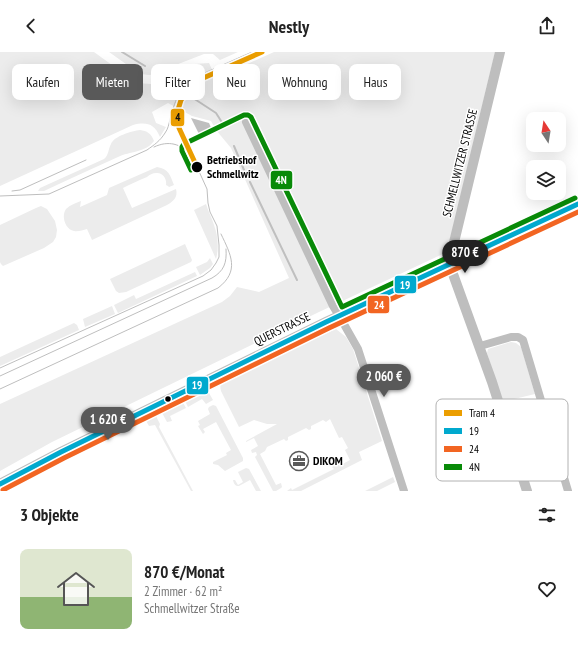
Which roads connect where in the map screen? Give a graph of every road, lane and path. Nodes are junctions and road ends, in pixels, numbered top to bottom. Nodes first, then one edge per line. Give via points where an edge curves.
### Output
1 (500, 52) edge
2 (246, 122) dead end
3 (578, 204) edge
4 (449, 263) junction
5 (339, 316) junction
6 (480, 346) junction
7 (497, 399) edge
8 (541, 399) edge
9 (524, 481) edge
10 (565, 481) edge
11 (0, 484) edge
12 (404, 491) edge
13 (527, 491) edge
14 (568, 491) edge

1 - 4 street, SCHMELLWITZER STRASSE
2 - 5 street
3 - 4 street, QUERSTRASSE
4 - 5 street, QUERSTRASSE
4 - 6 street
5 - 11 street, QUERSTRASSE via 60,452
5 - 12 street via 358,350
6 - 7 street
6 - 8 street via 511,337 523,340
9 - 13 street
10 - 14 street

